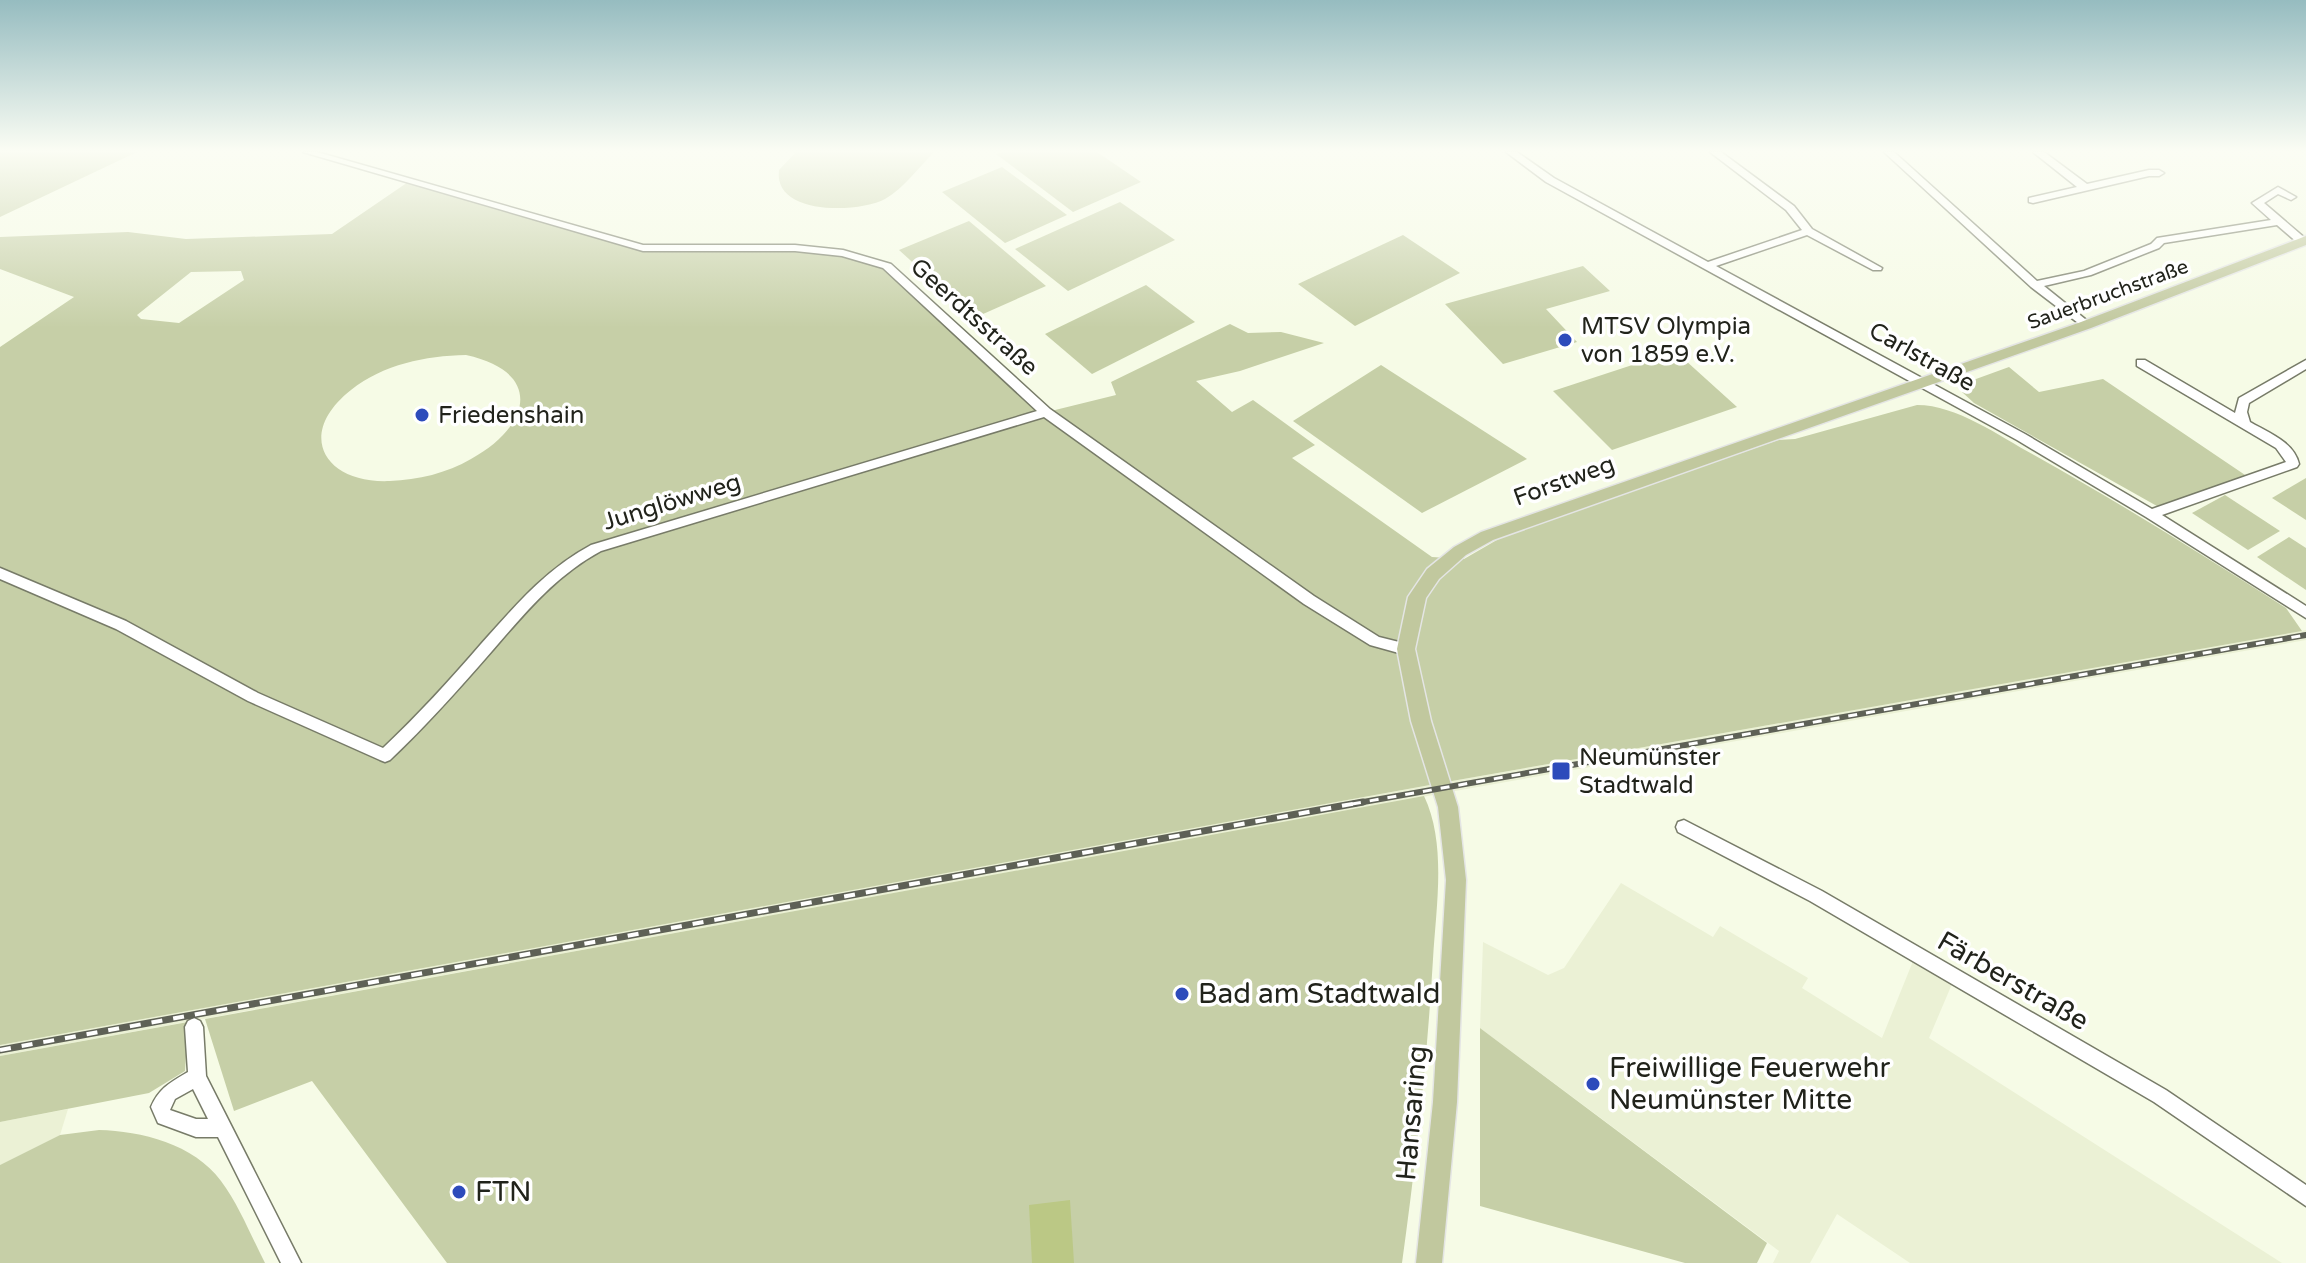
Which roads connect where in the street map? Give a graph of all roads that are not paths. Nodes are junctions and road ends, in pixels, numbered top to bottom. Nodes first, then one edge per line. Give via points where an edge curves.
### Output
1 (514, 211) edge
2 (1608, 211) edge
3 (1792, 211) edge
4 (1954, 211) edge
5 (2266, 211) edge
6 (2278, 222) junction
7 (1808, 231) junction
8 (2305, 241) edge
9 (1708, 265) junction
10 (1877, 268) dead end
11 (2035, 285) junction
12 (2086, 325) junction
13 (2141, 363) dead end
14 (2306, 364) edge
15 (1923, 383) junction
16 (1046, 412) junction
17 (2245, 424) junction
18 (2151, 514) junction
19 (0, 573) edge
20 (2306, 613) edge
21 (1406, 649) junction
22 (1439, 778) joint
23 (1684, 827) dead end
24 (194, 1027) dead end
25 (197, 1077) junction
26 (222, 1128) junction
27 (2306, 1196) edge
28 (291, 1263) edge
29 (1429, 1263) edge

1 - 16 street, Geerdtsstraße via 643,248 782,247 867,258 887,266
2 - 9 street, Carlstraße
3 - 7 street
4 - 11 street
5 - 6 street
6 - 8 street
6 - 11 street via 2161,240 2087,273
7 - 9 street
7 - 10 street
8 - 12 main road, Sauerbruchstraße
9 - 15 street, Carlstraße
11 - 12 street
12 - 15 main road, Sauerbruchstraße
13 - 17 street
14 - 17 street via 2243,401
15 - 18 street, Carlstraße
15 - 21 main road, Forstweg via 1487,536 1460,551 1425,585 1417,597
16 - 19 street, Junglöwweg via 571,559 385,756 253,697 121,625
16 - 21 street, Geerdtsstraße via 1309,600 1375,641
17 - 18 street via 2280,445 2293,464
18 - 20 street, Carlstraße
21 - 22 main road, Forstweg
22 - 29 main road, Hansaring via 1448,807 1456,880 1445,1102
23 - 27 street, Färberstraße via 1816,896 2160,1096
24 - 25 street
25 - 26 street
25 - 26 street via 169,1093 160,1107 164,1117 196,1128
26 - 28 street

